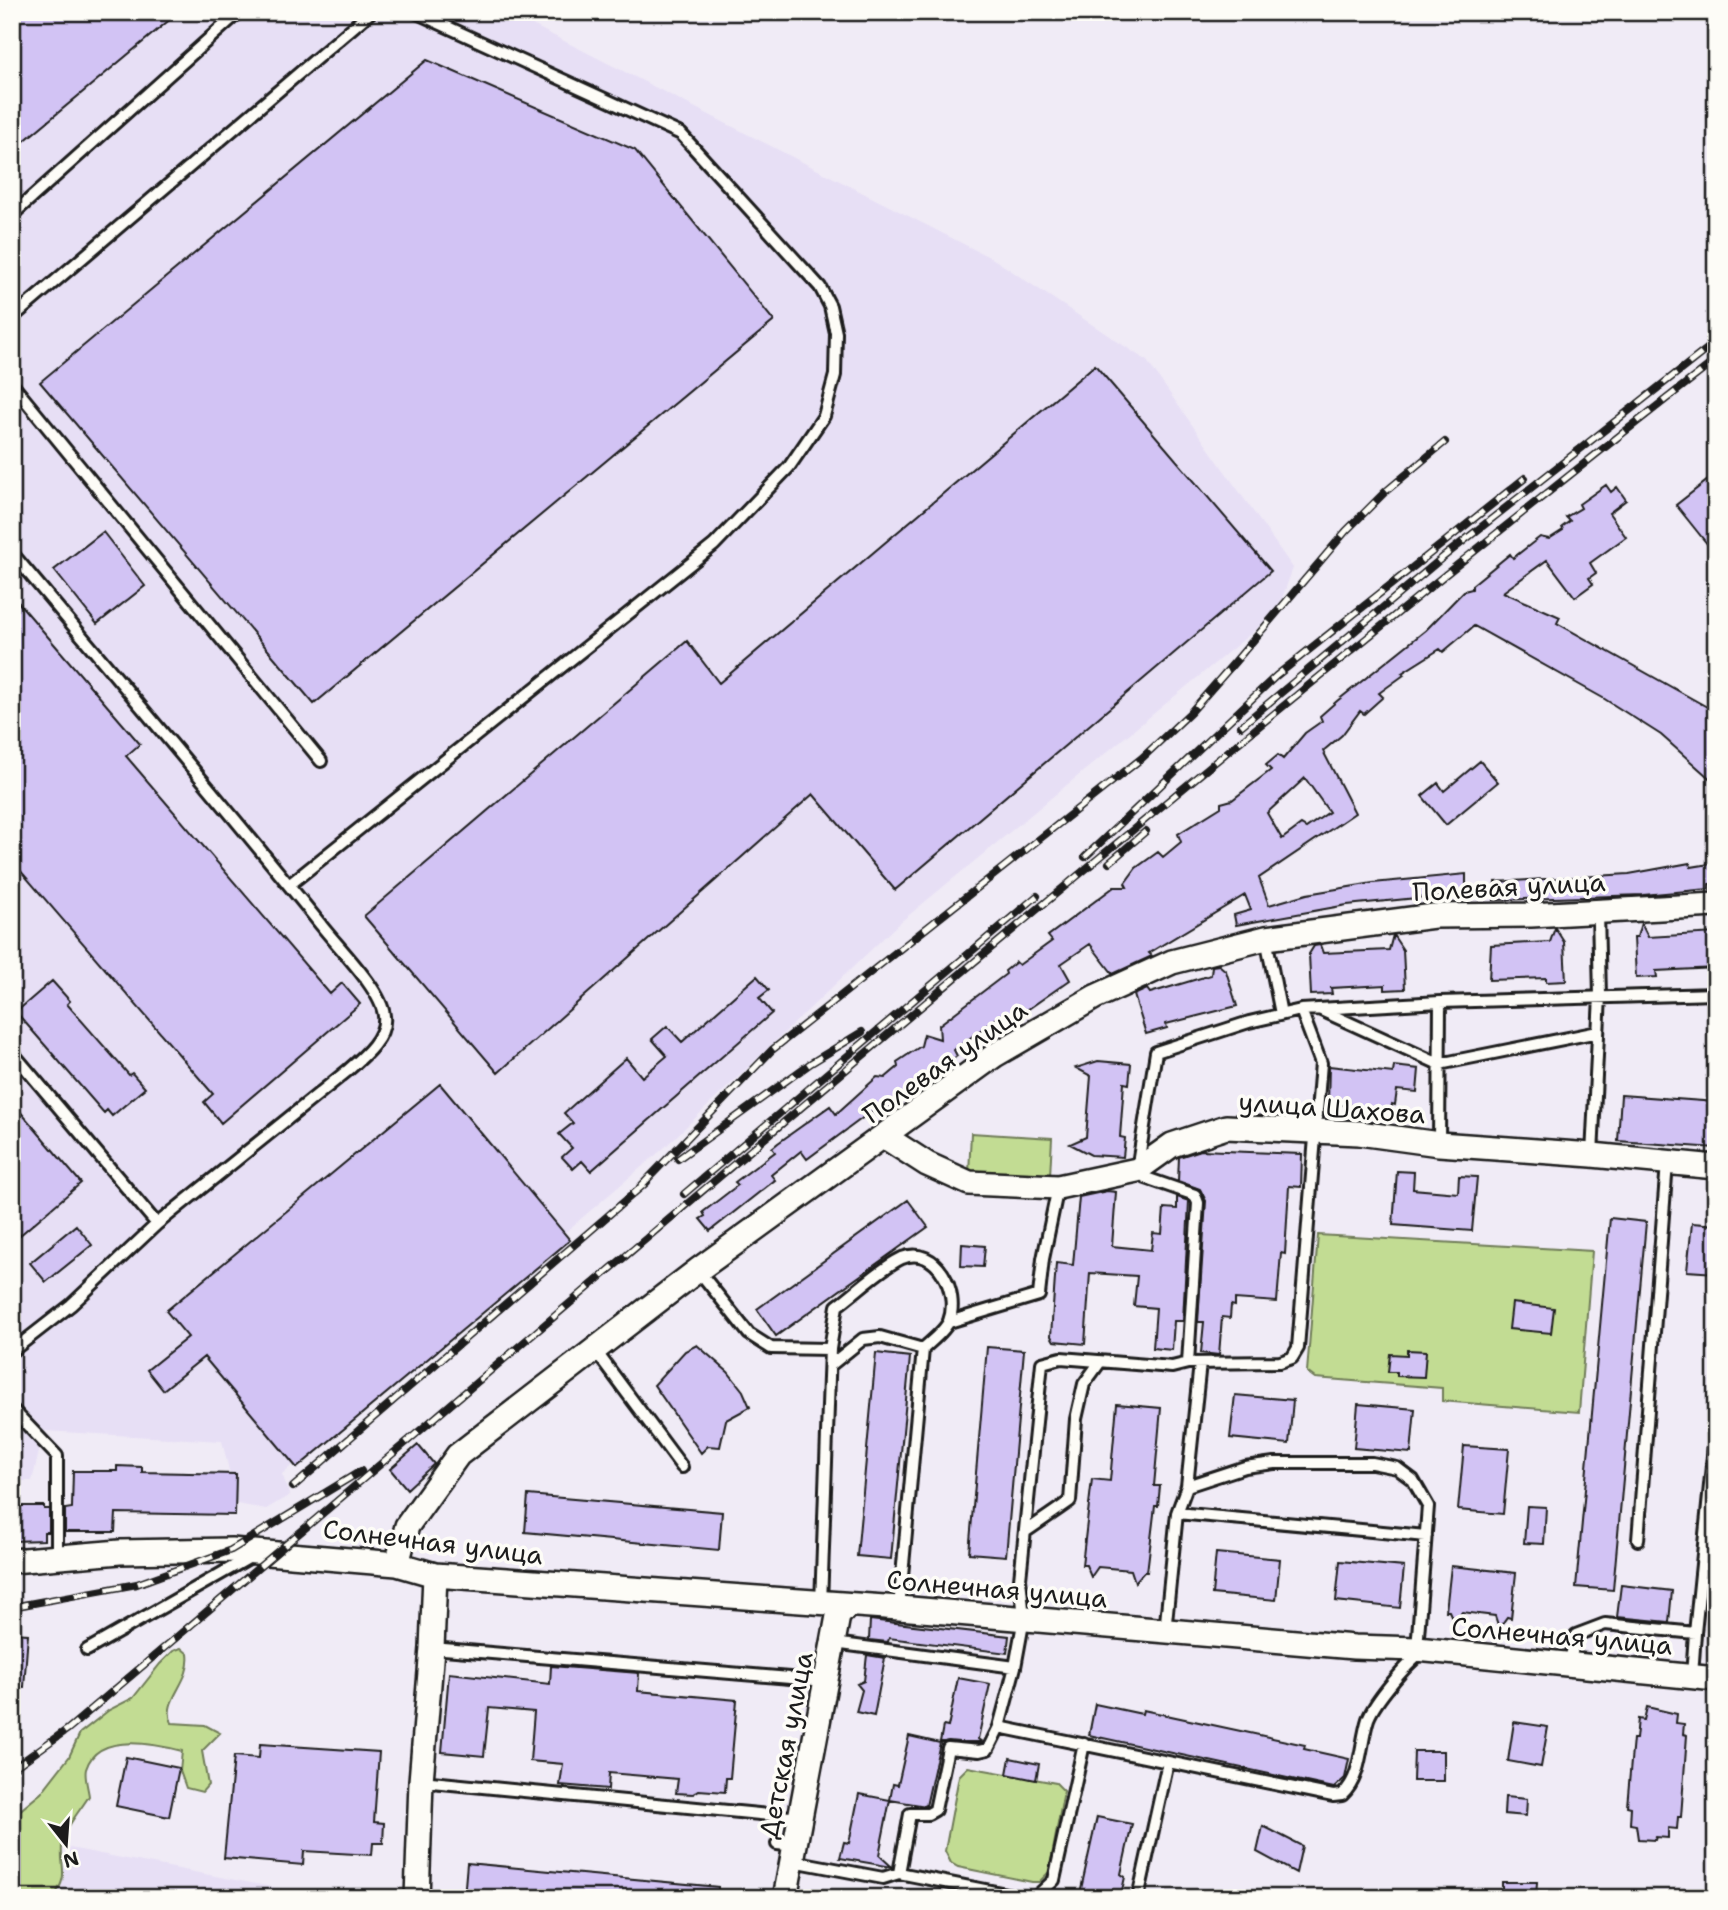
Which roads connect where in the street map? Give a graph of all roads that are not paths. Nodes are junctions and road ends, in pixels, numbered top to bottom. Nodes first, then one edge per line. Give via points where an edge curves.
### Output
1 (239, 12) edge
2 (370, 12) edge
3 (415, 12) edge
4 (12, 215) edge
5 (12, 318) edge
6 (12, 384) edge
7 (12, 552) edge
8 (321, 761) dead end
9 (289, 886) junction
10 (1716, 905) edge
11 (1598, 912) junction
12 (1266, 938) junction
13 (1716, 994) edge
14 (1600, 996) junction
15 (1440, 1002) junction
16 (1318, 1009) junction
17 (1301, 1010) junction
18 (1281, 1014) junction
19 (1598, 1032) junction
20 (12, 1052) edge
21 (1439, 1064) junction
22 (1313, 1132) junction
23 (884, 1137) junction
24 (1439, 1144) junction
25 (1592, 1155) junction
26 (1667, 1163) junction
27 (1716, 1167) edge
28 (1137, 1170) junction
29 (1058, 1187) junction
30 (157, 1224) junction
31 (698, 1270) junction
32 (948, 1322) junction
33 (830, 1349) junction
34 (923, 1349) junction
35 (595, 1350) junction
36 (12, 1351) edge
37 (1100, 1362) junction
38 (1194, 1363) junction
39 (832, 1364) junction
40 (12, 1409) edge
41 (1715, 1436) edge
42 (682, 1467) dead end
43 (1187, 1486) junction
44 (1177, 1513) junction
45 (1025, 1532) junction
46 (1426, 1536) junction
47 (1639, 1540) dead end
48 (266, 1554) junction
49 (57, 1558) junction
50 (12, 1561) edge
51 (397, 1564) junction
52 (435, 1575) junction
53 (821, 1604) junction
54 (848, 1605) junction
55 (899, 1608) junction
56 (1024, 1618) junction
57 (1165, 1632) junction
58 (1695, 1633) junction
59 (834, 1643) junction
60 (432, 1648) junction
61 (87, 1650) dead end
62 (1421, 1650) junction
63 (1569, 1665) junction
64 (1015, 1667) junction
65 (1692, 1676) junction
66 (1716, 1679) edge
67 (826, 1681) junction
68 (999, 1727) junction
69 (1084, 1744) junction
70 (1168, 1762) junction
71 (421, 1781) junction
72 (801, 1818) junction
73 (789, 1850) junction
74 (899, 1873) junction
75 (417, 1898) edge
76 (785, 1898) edge
77 (1026, 1898) edge
78 (1035, 1898) edge
79 (1138, 1898) edge

1 - 4 lane
2 - 5 lane
3 - 9 lane via 681,134 820,287 836,333 835,375 824,416 789,467 714,545
6 - 8 lane
7 - 9 lane
9 - 30 lane via 375,993 384,1016 380,1035 347,1071
10 - 11 street, Полевая улица
11 - 12 street, Полевая улица via 1434,916
11 - 14 lane
12 - 18 lane
12 - 23 street, Полевая улица via 1172,962 1096,997 995,1055
13 - 14 lane
14 - 15 lane
14 - 19 lane
15 - 16 lane
15 - 21 lane
16 - 17 lane
16 - 21 lane
17 - 18 lane
17 - 22 lane via 1321,1063
18 - 28 lane via 1156,1052
19 - 21 lane
19 - 25 lane
20 - 30 lane
21 - 24 lane
22 - 24 street, улица Шахова
22 - 28 street, улица Шахова via 1226,1127 1172,1145
22 - 38 lane via 1298,1348 1292,1358 1280,1362
23 - 29 street, улица Шахова via 969,1183
23 - 31 street, Полевая улица
24 - 25 street, улица Шахова
25 - 26 street, улица Шахова
26 - 27 street, улица Шахова
26 - 47 lane
28 - 29 street, улица Шахова
28 - 38 lane via 1146,1178 1195,1195 1198,1203
29 - 32 lane via 1039,1295
30 - 36 lane via 71,1305
31 - 33 lane via 749,1334 771,1348
31 - 35 street, Полевая улица
32 - 33 lane via 946,1277 921,1256 902,1258 837,1306
32 - 34 lane
33 - 39 lane
34 - 39 lane via 880,1338 863,1339
34 - 55 lane
35 - 42 lane
35 - 51 street, Полевая улица via 458,1455 407,1526
37 - 38 lane via 1172,1367
37 - 45 lane via 1084,1384 1076,1419 1070,1501
37 - 45 lane via 1061,1358 1042,1363
38 - 43 lane
39 - 53 lane
40 - 49 lane via 57,1456
41 - 58 lane
43 - 44 lane
43 - 46 lane via 1245,1467 1274,1463 1372,1463 1397,1468 1413,1480 1428,1506
44 - 46 lane
44 - 57 lane
45 - 56 lane via 1020,1579
46 - 62 lane
48 - 49 street, Солнечная улица via 162,1550
48 - 51 street, Солнечная улица
48 - 61 lane
49 - 50 street, Солнечная улица
51 - 52 street, Солнечная улица
52 - 53 street, Солнечная улица
52 - 60 street
53 - 54 street, Солнечная улица
54 - 55 street, Солнечная улица
54 - 59 street, Детская улица via 838,1616
55 - 56 street, Солнечная улица
56 - 57 street, Солнечная улица
56 - 64 lane
57 - 62 street, Солнечная улица
58 - 63 lane via 1605,1625 1576,1635
58 - 65 lane
59 - 64 lane
59 - 67 street, Детская улица
60 - 67 lane
60 - 71 street
62 - 63 street, Солнечная улица
62 - 70 lane via 1364,1714 1353,1782 1342,1796
63 - 65 street, Солнечная улица
64 - 68 lane
65 - 66 street, Солнечная улица
67 - 72 street, Детская улица
68 - 69 lane
68 - 74 lane via 988,1749 948,1748 935,1810 910,1814
69 - 70 lane
69 - 78 lane via 1054,1880
70 - 79 lane
71 - 72 lane
71 - 75 street
72 - 73 street, Детская улица
73 - 74 lane via 883,1878
73 - 76 street, Детская улица
74 - 77 lane

